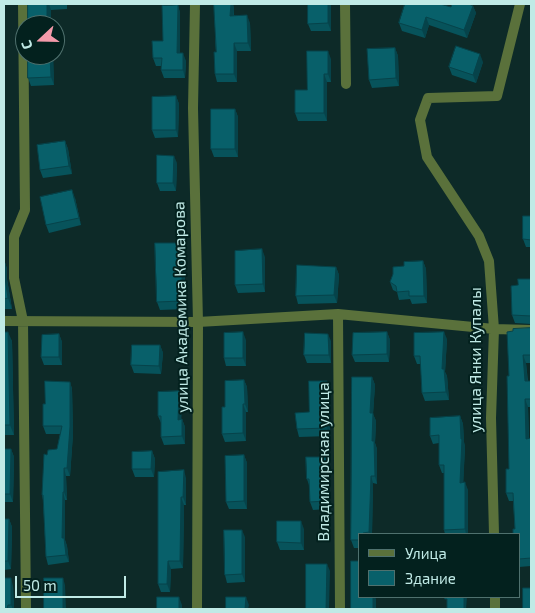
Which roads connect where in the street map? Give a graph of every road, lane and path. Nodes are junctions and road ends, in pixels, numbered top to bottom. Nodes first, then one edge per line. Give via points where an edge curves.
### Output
1 (23, 4) edge
2 (195, 4) edge
3 (345, 4) edge
4 (520, 4) edge
5 (346, 84) dead end
6 (338, 314) junction
7 (4, 321) edge
8 (23, 321) junction
9 (198, 322) junction
10 (494, 329) junction
11 (531, 330) edge
12 (494, 533) edge
13 (26, 609) edge
14 (197, 609) edge
15 (340, 609) edge

1 - 8 street via 25,210 14,237 14,278
2 - 9 street, улица Академика Комарова via 193,108
3 - 5 street
4 - 10 street, улица Янки Купалы via 497,96 428,98 420,120 427,157 479,236 489,261
6 - 9 street
6 - 10 street
6 - 15 street, Владимирская улица
7 - 8 street
8 - 9 street
8 - 13 street
9 - 14 street, улица Академика Комарова
10 - 11 street
10 - 12 street, улица Янки Купалы via 491,418

